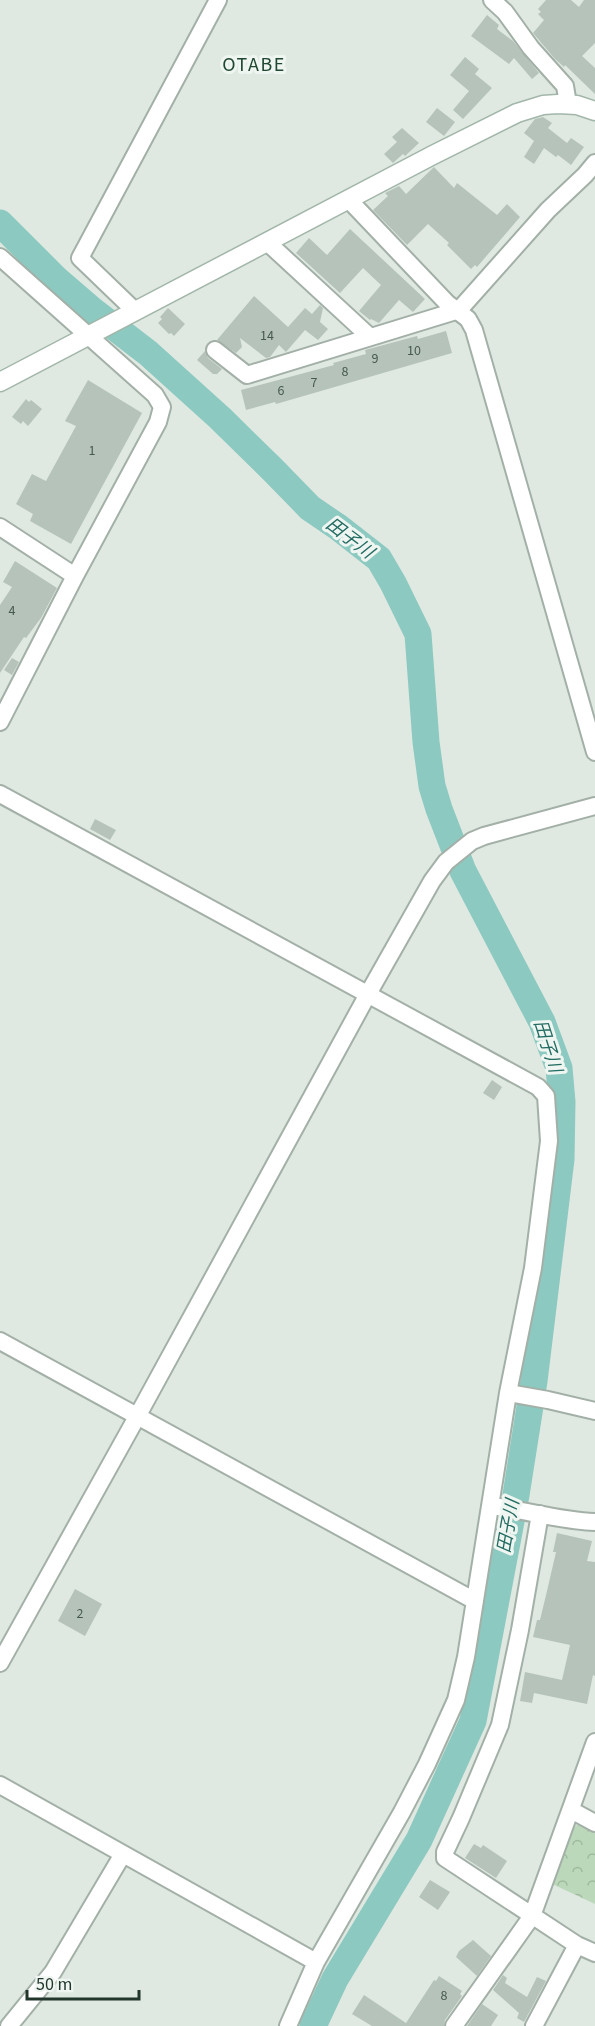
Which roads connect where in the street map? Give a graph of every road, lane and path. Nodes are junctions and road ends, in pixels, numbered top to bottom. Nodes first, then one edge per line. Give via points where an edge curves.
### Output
1 (218, 0) edge
2 (492, 0) edge
3 (568, 104) junction
4 (595, 111) edge
5 (595, 163) edge
6 (349, 200) junction
7 (267, 242) junction
8 (0, 257) edge
9 (459, 310) junction
10 (131, 314) junction
11 (93, 334) junction
12 (370, 337) junction
13 (215, 350) dead end
14 (0, 382) edge
15 (0, 527) edge
16 (75, 576) junction
17 (0, 722) edge
18 (595, 752) edge
19 (0, 794) edge
20 (595, 806) edge
21 (368, 994) junction
22 (0, 1341) edge
23 (513, 1394) junction
24 (595, 1412) edge
25 (138, 1415) junction
26 (495, 1506) junction
27 (533, 1512) junction
28 (595, 1522) edge
29 (474, 1601) junction
30 (0, 1663) edge
31 (595, 1742) edge
32 (0, 1785) edge
33 (571, 1810) junction
34 (595, 1823) edge
35 (123, 1854) junction
36 (532, 1916) junction
37 (577, 1945) junction
38 (595, 1953) edge
39 (316, 1962) junction
40 (9, 2026) edge
41 (288, 2026) edge
42 (454, 2026) edge
43 (534, 2026) edge

1 - 10 street via 80,258
2 - 3 street via 565,86
3 - 4 street
3 - 6 street via 543,105 517,113
5 - 9 street
6 - 7 street
6 - 9 street via 447,303
7 - 10 street
7 - 12 street
8 - 11 street
9 - 12 street
9 - 18 street via 474,330
10 - 11 street
11 - 14 street
11 - 16 street via 155,395 162,407 158,422
12 - 13 street via 247,375
15 - 16 street
16 - 17 street
19 - 21 street
20 - 21 street via 472,841 446,862
21 - 23 street via 538,1087 546,1096 549,1141 543,1201
21 - 25 street
22 - 25 street
23 - 24 street
23 - 26 street
25 - 29 street
25 - 30 street
26 - 27 street
26 - 29 street
27 - 28 street
27 - 36 street via 520,1630 500,1725 445,1851 449,1862
29 - 39 street via 464,1665 450,1715 402,1812
31 - 33 street
32 - 35 street
33 - 34 street
33 - 36 street
35 - 39 street
35 - 40 street via 53,1972
36 - 37 street
36 - 42 street
37 - 38 street
37 - 43 street
39 - 41 street

